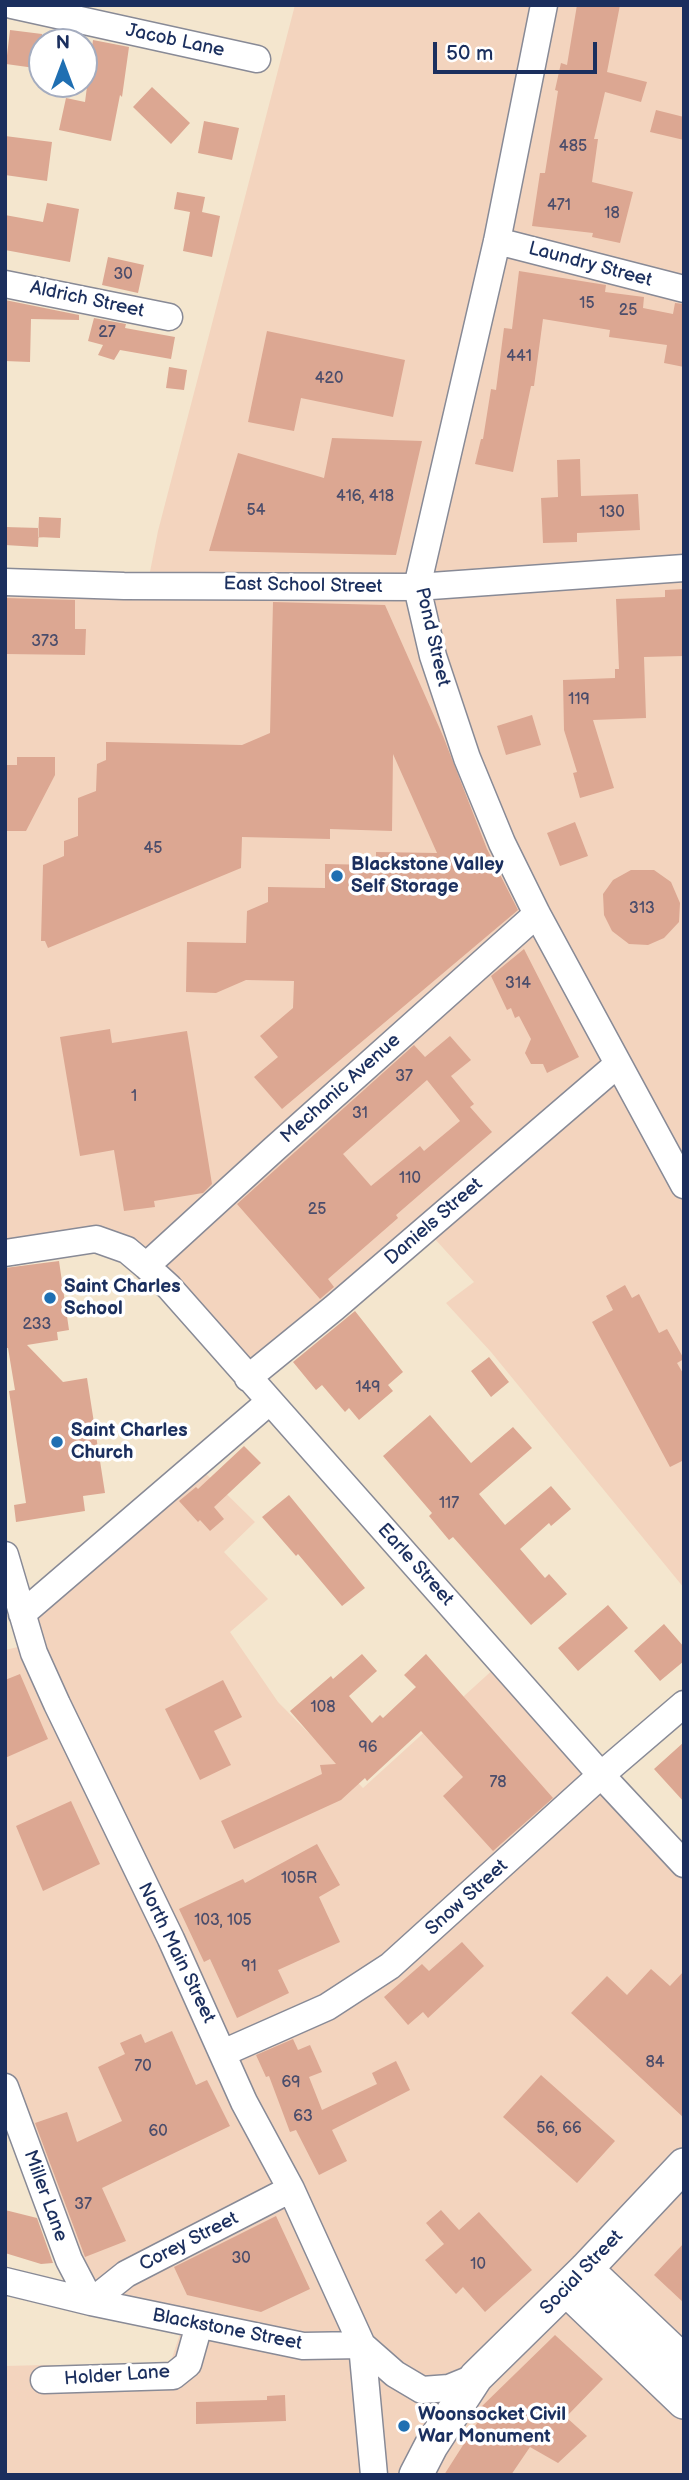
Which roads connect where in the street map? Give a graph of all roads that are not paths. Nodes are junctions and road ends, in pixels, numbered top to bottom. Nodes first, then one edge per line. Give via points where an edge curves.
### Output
1 (12, 5) edge
2 (544, 5) edge
3 (257, 59) dead end
4 (497, 241) junction
5 (5, 284) edge
6 (684, 289) edge
7 (169, 317) dead end
8 (684, 568) edge
9 (5, 583) edge
10 (417, 587) junction
11 (537, 914) junction
12 (618, 1064) junction
13 (684, 1185) edge
14 (5, 1253) edge
15 (146, 1266) junction
16 (248, 1378) junction
17 (269, 1402) junction
18 (5, 1555) edge
19 (22, 1614) junction
20 (684, 1704) edge
21 (601, 1775) junction
22 (684, 1864) edge
23 (223, 2053) junction
24 (5, 2087) edge
25 (684, 2165) edge
26 (291, 2189) junction
27 (576, 2279) junction
28 (5, 2281) edge
29 (91, 2302) junction
30 (199, 2325) junction
31 (362, 2345) junction
32 (684, 2361) edge
33 (476, 2377) junction
34 (44, 2381) dead end
35 (684, 2402) edge
36 (374, 2475) edge
37 (416, 2475) edge

1 - 3 street, Jacob Lane
2 - 4 street, Pond Street
4 - 6 street, Laundry Street
4 - 10 street, Pond Street
5 - 7 street, Aldrich Street
8 - 10 street, East School Street
9 - 10 street, East School Street
10 - 11 street, Pond Street via 433,656 467,758
11 - 12 street, Pond Street
11 - 15 street, Mechanic Avenue
12 - 13 street, Pond Street
12 - 16 street, Daniels Street
14 - 15 street, Earle Street via 96,1239 127,1250
15 - 16 street, Earle Street
16 - 17 street, Earle Street
17 - 19 street
17 - 21 street, Earle Street
18 - 19 street, North Main Street
19 - 23 street, North Main Street via 57,1704
20 - 21 street, Snow Street
21 - 22 street, Earle Street
21 - 23 street, Snow Street via 390,1966 327,2007
23 - 26 street, North Main Street
24 - 29 street, Miller Lane via 69,2260
25 - 27 main road, Social Street
26 - 29 street, Corey Street via 126,2274
26 - 31 street, North Main Street
27 - 32 main road
27 - 33 main road, Social Street
27 - 35 main road
28 - 29 street, Blackstone Street
29 - 30 street, Blackstone Street
30 - 31 street, Blackstone Street via 303,2346
30 - 34 street, Holder Lane via 188,2364 173,2376
31 - 33 street via 422,2390 449,2389
31 - 36 street
33 - 37 main road, Social Street

